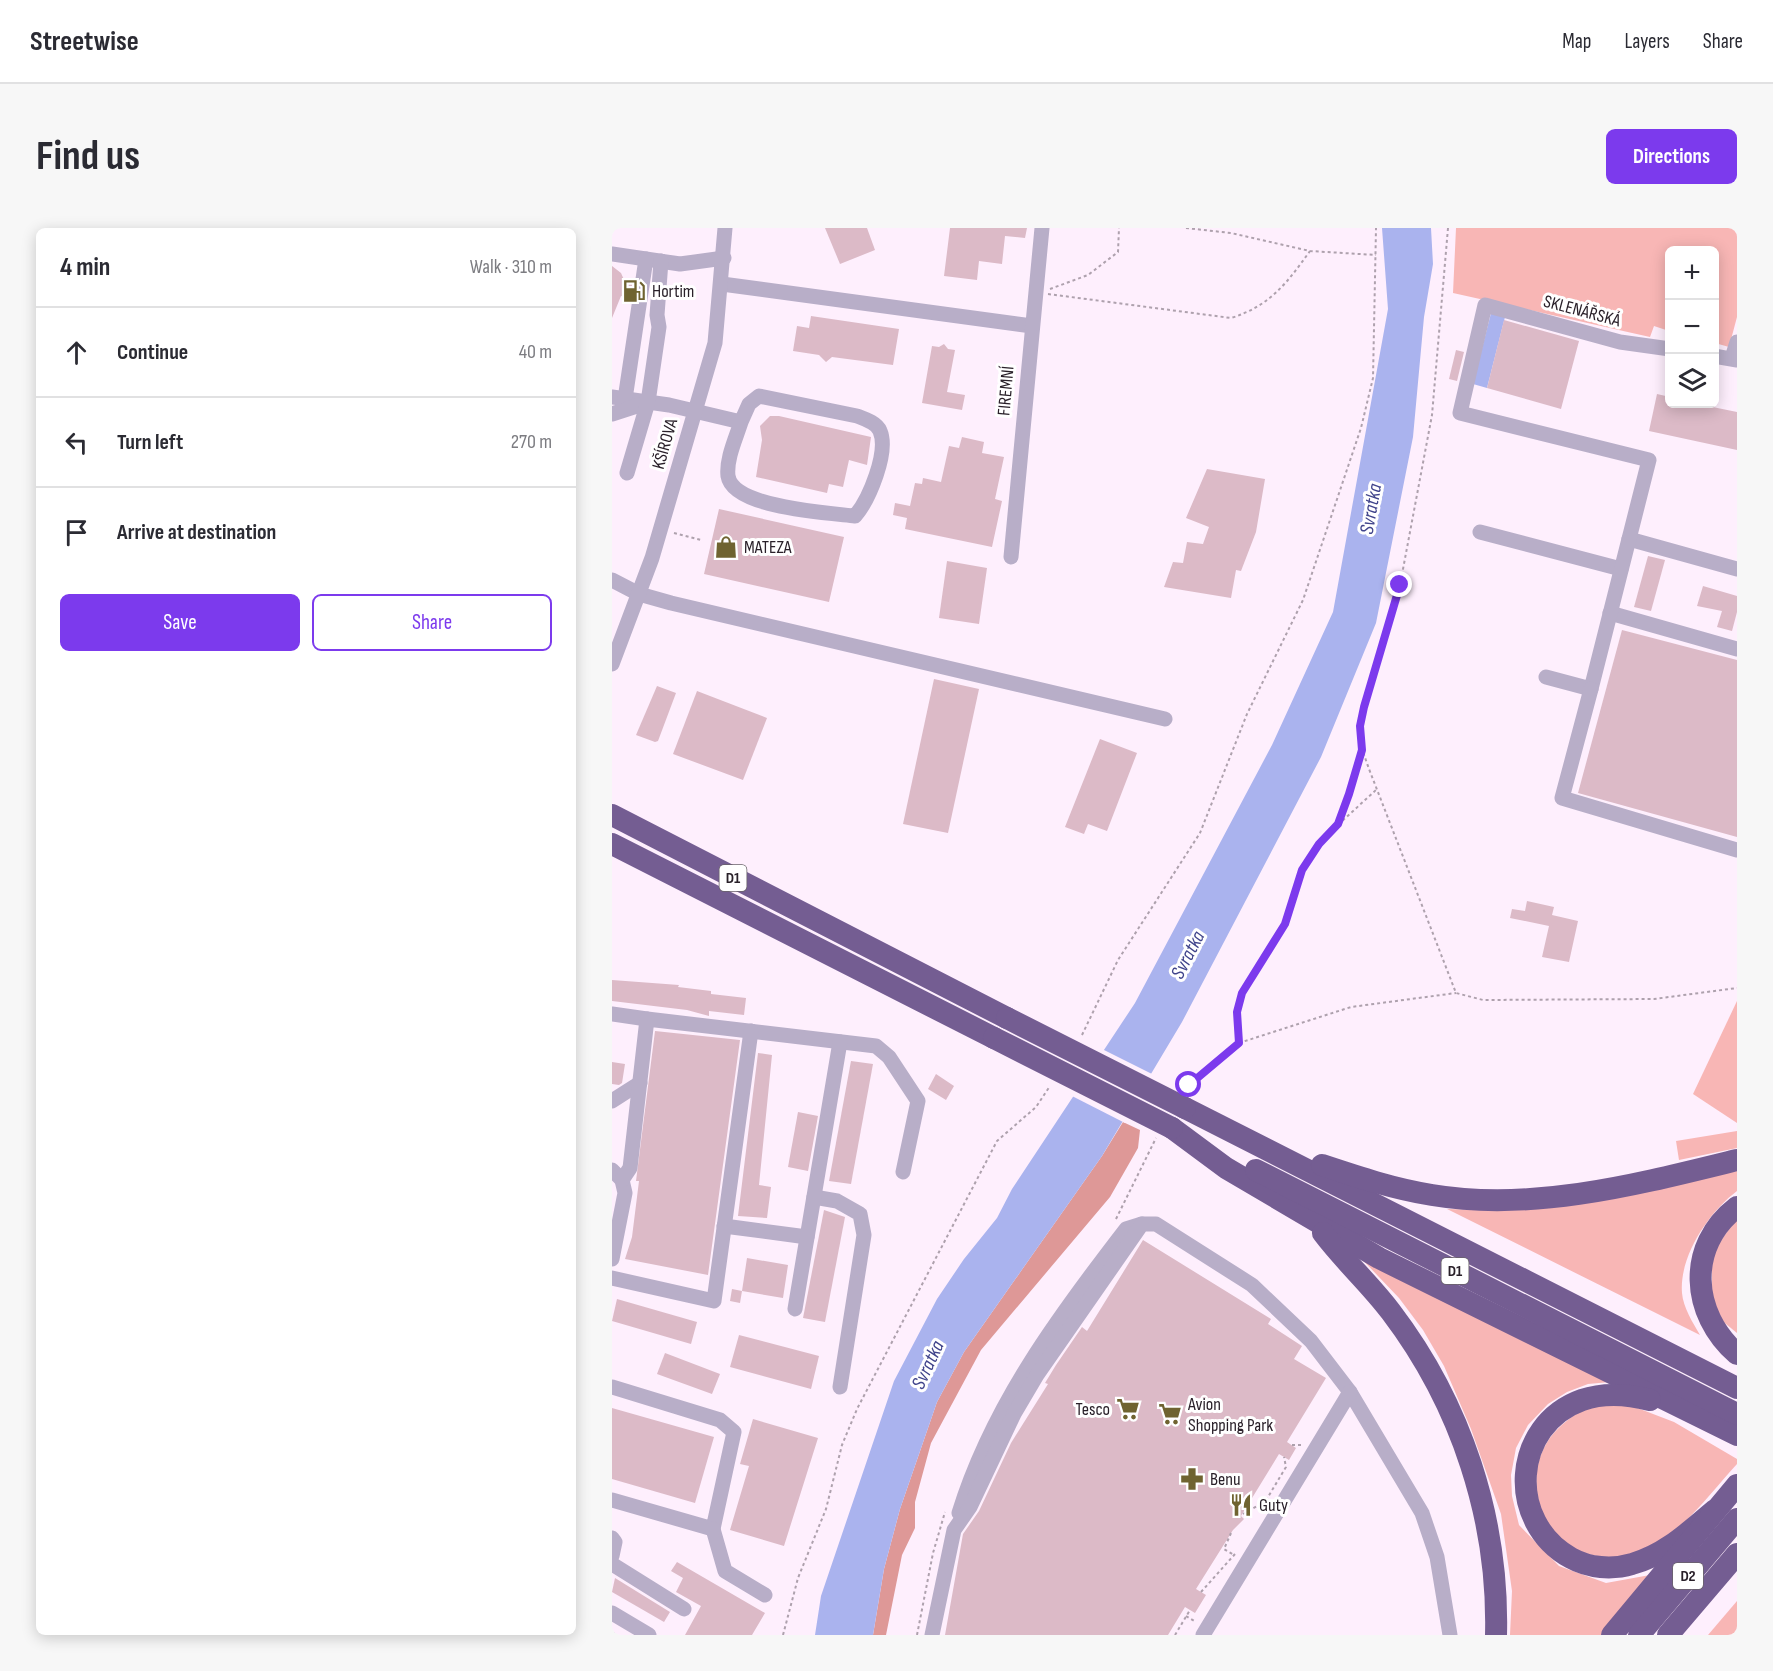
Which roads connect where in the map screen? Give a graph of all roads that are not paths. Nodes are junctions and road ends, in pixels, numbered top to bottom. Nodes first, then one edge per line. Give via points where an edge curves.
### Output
1 (725, 228) edge
2 (1042, 228) edge
3 (612, 254) edge
4 (724, 258) junction
5 (654, 260) junction
6 (722, 284) junction
7 (1032, 326) junction
8 (1737, 342) edge
9 (1665, 348) edge
10 (1719, 357) edge
11 (1735, 359) edge
12 (618, 398) edge
13 (648, 402) junction
14 (694, 412) junction
15 (612, 414) edge
16 (741, 422) junction
17 (627, 473) dead end
18 (1479, 532) dead end
19 (1629, 540) junction
20 (1011, 557) dead end
21 (1621, 569) junction
22 (1737, 569) edge
23 (612, 580) edge
24 (639, 594) junction
25 (1610, 613) junction
26 (1737, 649) edge
27 (612, 664) edge
28 (1546, 677) dead end
29 (1591, 689) junction
30 (1165, 719) dead end
31 (612, 815) edge
32 (612, 844) edge
33 (1737, 850) edge
34 (612, 1014) edge
35 (647, 1019) junction
36 (751, 1031) junction
37 (840, 1042) junction
38 (640, 1083) junction
39 (612, 1101) edge
40 (1172, 1128) junction
41 (1249, 1140) junction
42 (1737, 1160) edge
43 (903, 1172) dead end
44 (617, 1175) edge
45 (814, 1197) junction
46 (1737, 1207) edge
47 (1312, 1220) junction
48 (724, 1226) junction
49 (807, 1238) junction
50 (612, 1259) edge
51 (612, 1278) edge
52 (795, 1309) dead end
53 (1648, 1342) junction
54 (1737, 1354) edge
55 (1737, 1372) edge
56 (612, 1387) edge
57 (840, 1387) dead end
58 (1737, 1388) edge
59 (1350, 1392) junction
60 (1682, 1408) junction
61 (1735, 1427) edge
62 (1737, 1485) edge
63 (612, 1500) edge
64 (1715, 1509) junction
65 (1737, 1519) edge
66 (713, 1529) junction
67 (612, 1538) edge
68 (949, 1550) junction
69 (1737, 1554) edge
70 (612, 1556) edge
71 (612, 1564) edge
72 (765, 1595) dead end
73 (684, 1609) dead end
74 (612, 1613) edge
75 (649, 1635) edge
76 (932, 1635) edge
77 (937, 1635) edge
78 (1203, 1635) edge
79 (1450, 1635) edge
80 (1496, 1635) edge
81 (1612, 1635) edge
82 (1639, 1635) edge
83 (1668, 1635) edge

1 - 4 street, KŠÍROVA
2 - 7 street, FIREMNÍ
3 - 5 street
4 - 5 street via 680,264
4 - 6 street, KŠÍROVA
5 - 12 street
5 - 13 street via 659,327
6 - 7 street
6 - 14 street, KŠÍROVA via 715,343
7 - 20 street, FIREMNÍ
8 - 11 street
9 - 19 street, SKLENÁŘSKÁ via 1620,342 1485,305 1460,413 1649,460
10 - 11 street
12 - 13 street
13 - 14 street
13 - 15 street
13 - 17 street
14 - 16 street
14 - 24 street, KŠÍROVA
16 - 16 street via 728,474 738,492 754,501 855,516 872,492 882,445 880,430 872,422 759,396 749,404
18 - 21 street
19 - 21 street
19 - 22 street
21 - 25 street
23 - 24 street
24 - 27 street, KŠÍROVA
24 - 30 street
25 - 26 street
25 - 29 street
28 - 29 street
29 - 33 street via 1562,798
31 - 41 highway, D1, bridge via 1007,1018 1184,1099
32 - 40 highway, D1, bridge
34 - 35 street
35 - 36 street
35 - 38 street
36 - 37 street
36 - 48 street
37 - 43 street via 876,1046 889,1057 918,1101
37 - 45 street
38 - 39 street
38 - 44 street via 630,1168
40 - 47 highway via 1226,1168
40 - 61 highway, D1
41 - 42 highway via 1392,1187 1470,1199 1547,1198
41 - 53 highway, D1
44 - 50 street via 625,1193
45 - 49 street
45 - 57 street via 837,1201 860,1214 864,1235
46 - 54 highway via 1708,1242 1699,1284 1712,1325
47 - 60 highway via 1379,1258
47 - 80 highway via 1397,1320 1425,1361 1452,1415 1474,1472 1488,1530 1496,1591
48 - 49 street
48 - 51 street via 714,1301
49 - 52 street
53 - 55 highway
53 - 58 highway, D1
56 - 66 street via 720,1420 735,1432
59 - 68 street via 1311,1341 1252,1285 1156,1224 1142,1224 1037,1375 970,1507 954,1530
59 - 78 street
59 - 79 street via 1422,1513 1437,1557
60 - 61 highway
60 - 64 highway via 1614,1394 1592,1397 1563,1410 1537,1436 1527,1458 1524,1482 1528,1507 1538,1529 1554,1547 1581,1562 1611,1568 1655,1556
62 - 64 highway
63 - 66 street
64 - 81 highway
65 - 82 highway, D2
66 - 72 street via 725,1571
67 - 70 street
68 - 76 street
68 - 77 street via 952,1569
69 - 83 highway, D2
71 - 73 street
74 - 75 street

